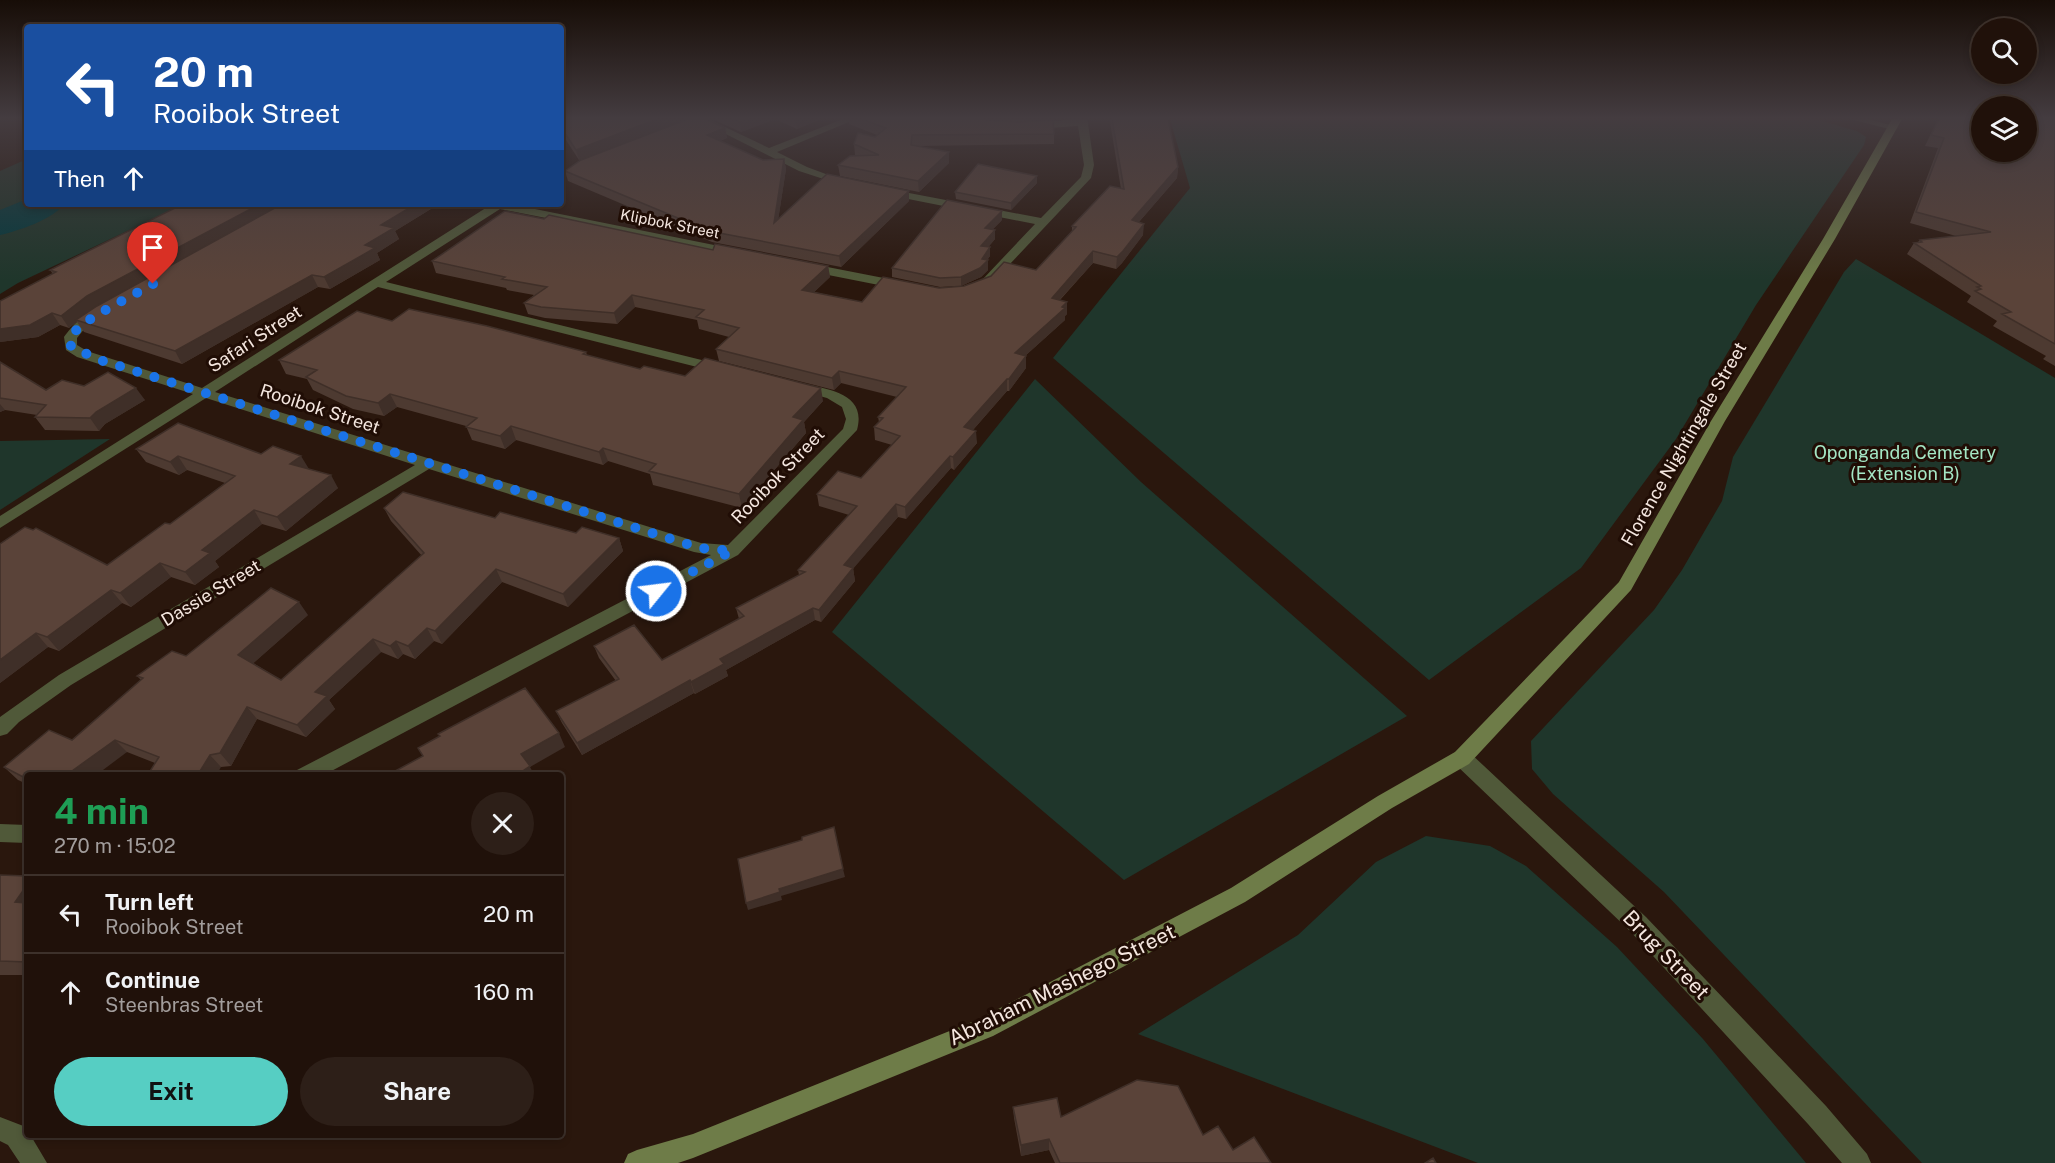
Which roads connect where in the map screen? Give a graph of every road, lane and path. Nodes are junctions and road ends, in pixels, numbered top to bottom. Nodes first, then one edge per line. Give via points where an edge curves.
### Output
1 (815, 173) edge
2 (1088, 173) edge
3 (1866, 173) edge
4 (496, 207) edge
5 (509, 207) edge
6 (1042, 222) junction
7 (742, 254) edge
8 (800, 265) edge
9 (375, 283) junction
10 (979, 287) edge
11 (917, 289) edge
12 (109, 308) edge
13 (738, 373) edge
14 (791, 385) edge
15 (204, 393) junction
16 (427, 464) junction
17 (0, 524) edge
18 (732, 551) junction
19 (0, 729) edge
20 (1462, 758) junction
21 (312, 772) edge
22 (0, 833) edge
23 (24, 834) edge
24 (0, 1129) edge
25 (34, 1163) edge
26 (637, 1163) edge
27 (1858, 1163) edge

1 - 6 street via 839,182
2 - 6 street
3 - 20 main road, Florence Nightingale Street via 1625,586
4 - 9 street, Safari Street
5 - 7 street, Klipbok Street
6 - 10 street
8 - 11 street
9 - 13 street
9 - 15 street, Safari Street
12 - 15 street, Rooibok Street via 81,325 70,337 71,347
14 - 18 street, Rooibok Street via 844,400 854,410 855,418 850,430
15 - 16 street, Rooibok Street
15 - 17 street, Safari Street
16 - 18 street, Rooibok Street via 700,548
16 - 19 street, Dassie Street via 65,680
18 - 21 street
20 - 26 main road, Abraham Mashego Street via 1238,895 985,1028 693,1146
20 - 27 street, Brug Street via 1638,924
22 - 23 street
24 - 25 street via 17,1136

